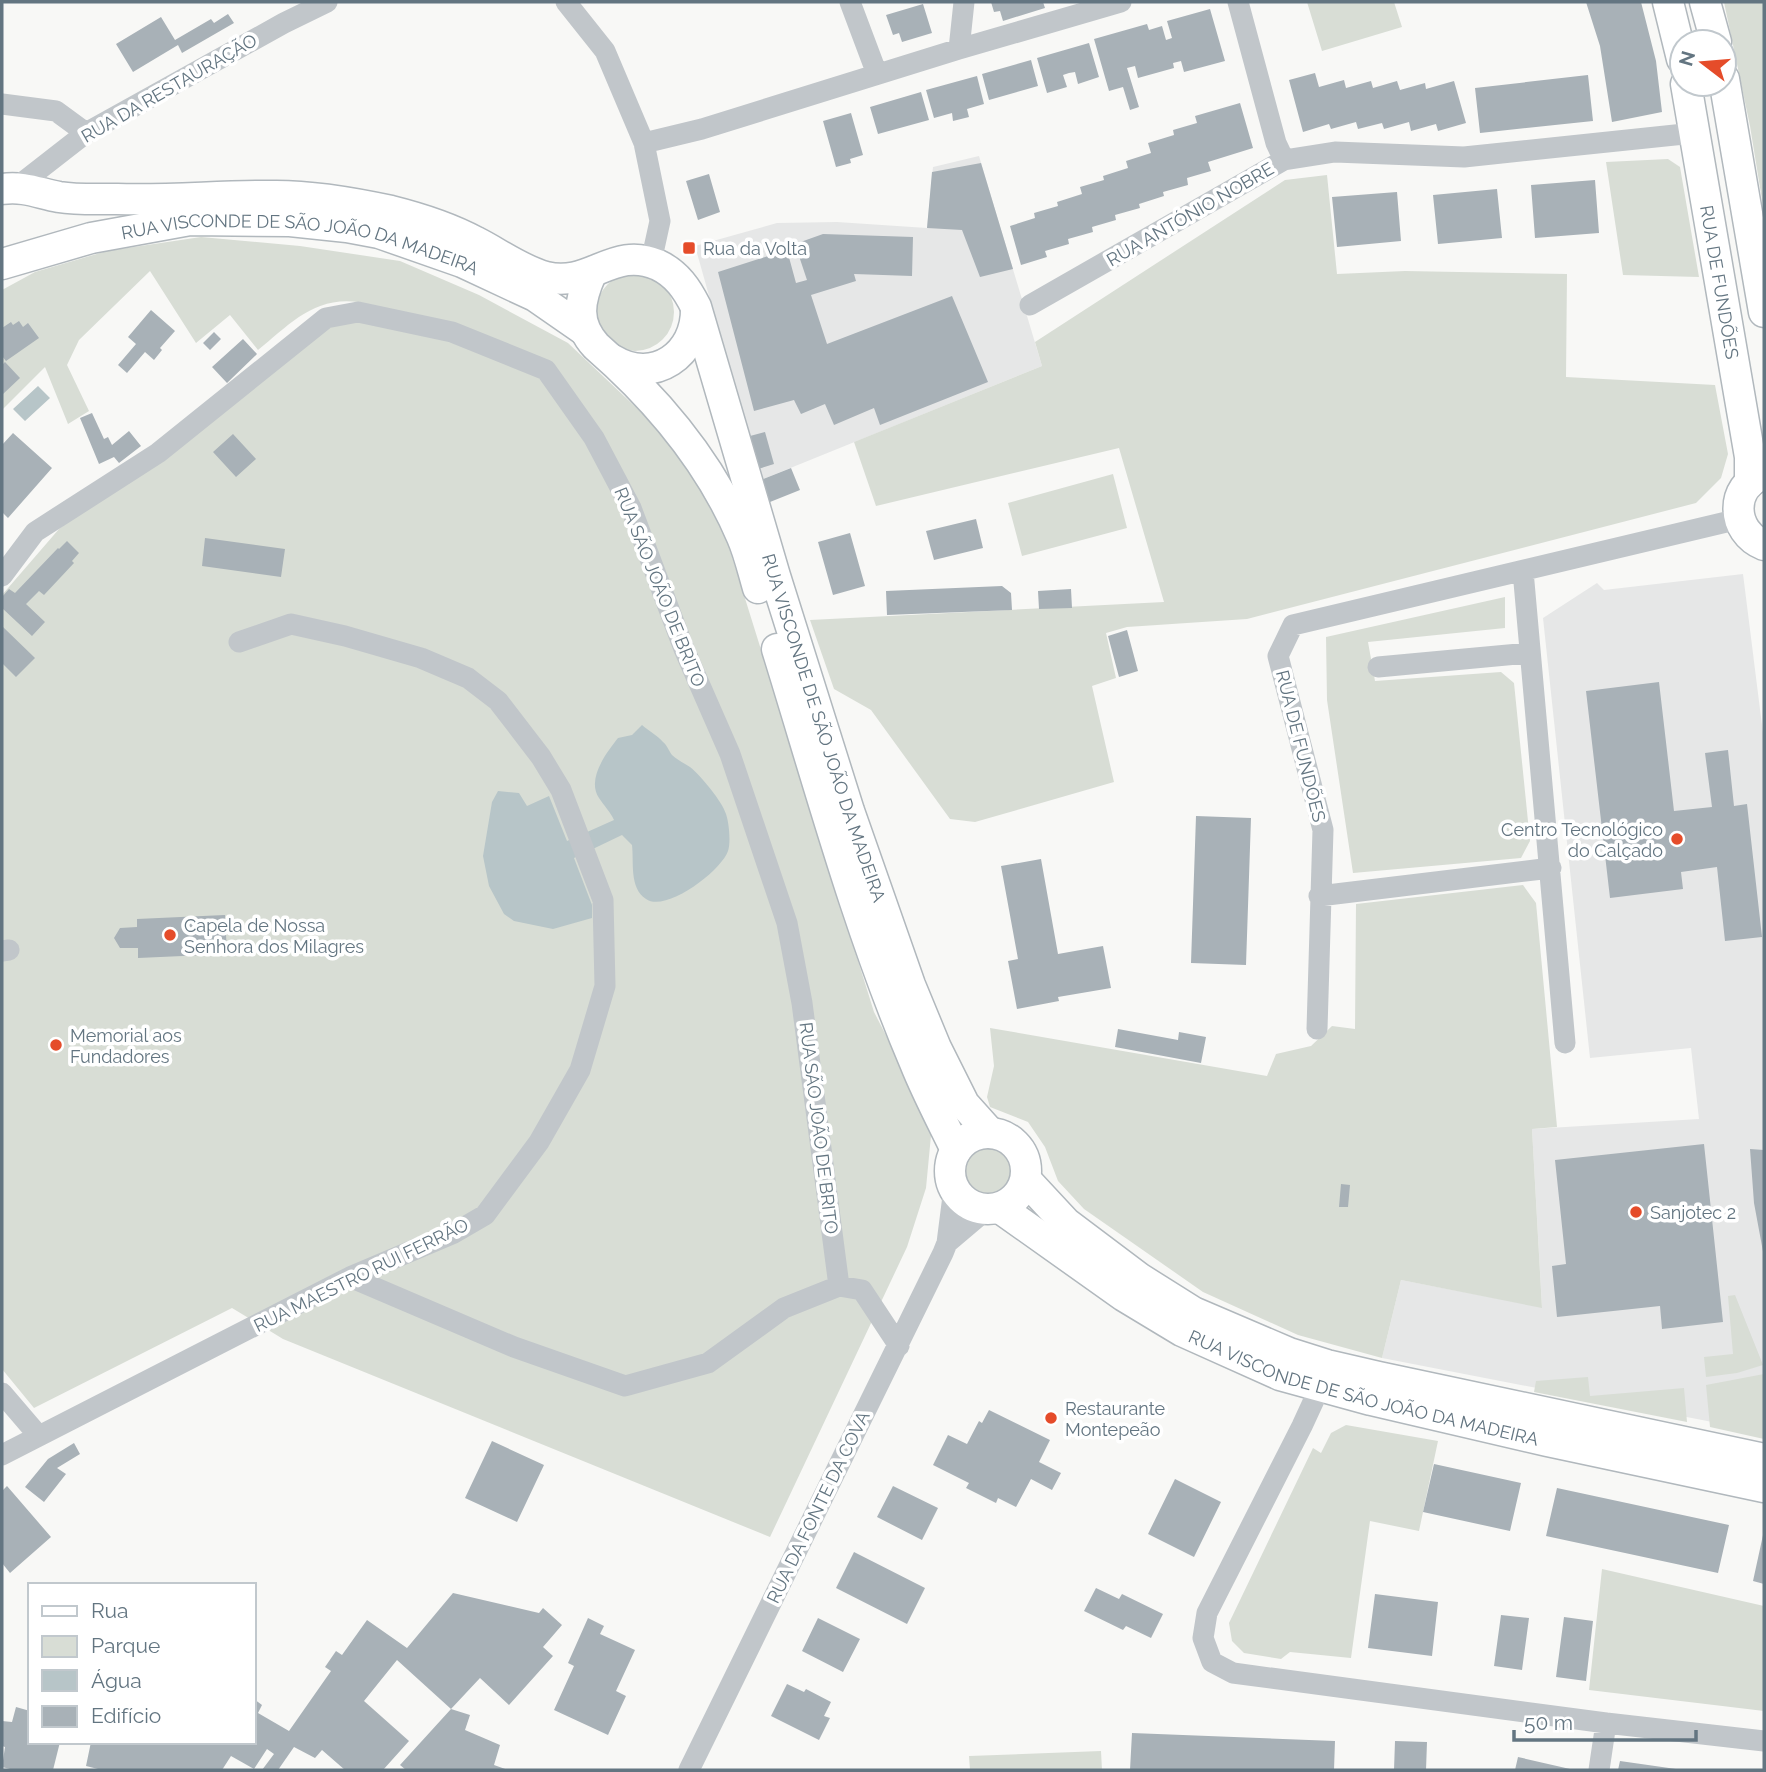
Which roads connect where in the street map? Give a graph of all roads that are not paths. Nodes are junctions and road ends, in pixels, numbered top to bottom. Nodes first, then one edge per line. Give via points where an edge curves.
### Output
1 (327, 2) edge
2 (566, 2) edge
3 (850, 2) edge
4 (964, 2) edge
5 (1121, 2) edge
6 (1238, 2) edge
7 (1668, 2) edge
8 (1705, 2) edge
9 (1674, 28) edge
10 (1712, 28) edge
11 (959, 49) junction
12 (877, 74) junction
13 (1688, 98) edge
14 (1727, 98) edge
15 (2, 104) edge
16 (86, 133) junction
17 (1694, 133) junction
18 (644, 142) junction
19 (1284, 160) junction
20 (10, 188) edge
21 (652, 262) junction
22 (2, 264) edge
23 (591, 274) junction
24 (1030, 305) dead end
25 (696, 307) junction
26 (1764, 312) edge
27 (584, 330) junction
28 (610, 358) junction
29 (1757, 478) edge
30 (1756, 543) edge
31 (1523, 571) junction
32 (2, 576) edge
33 (239, 642) dead end
34 (1529, 653) junction
35 (1378, 667) dead end
36 (1551, 868) junction
37 (1319, 896) junction
38 (1317, 1029) dead end
39 (1565, 1042) dead end
40 (990, 1133) junction
41 (956, 1150) junction
42 (1026, 1180) junction
43 (954, 1188) junction
44 (993, 1209) junction
45 (947, 1243) junction
46 (350, 1277) junction
47 (839, 1286) junction
48 (899, 1346) junction
49 (1320, 1387) junction
50 (2, 1392) edge
51 (38, 1435) junction
52 (2, 1455) edge
53 (1764, 1459) edge
54 (1764, 1487) edge
55 (1606, 1723) junction
56 (1764, 1741) edge
57 (689, 1770) edge
58 (1600, 1770) edge

1 - 16 street, RUA DA RESTAURAÇÃO
2 - 18 street via 605,51
3 - 12 street
4 - 11 street
5 - 11 street
6 - 19 street
7 - 9 main road
8 - 10 main road
11 - 12 street
12 - 18 street
13 - 17 main road, RUA DE FUNDÕES
14 - 26 main road
15 - 16 street via 56,111
16 - 20 street, RUA DA RESTAURAÇÃO
17 - 19 street, RUA ANTÓNIO NOBRE via 1464,157 1335,152
17 - 29 main road, RUA DE FUNDÕES
18 - 21 street via 660,221
19 - 24 street, RUA ANTÓNIO NOBRE
20 - 23 main road, RUA VISCONDE DE SÃO JOÃO DA MADEIRA via 60,197 120,200 278,195 334,201 434,225 548,278
21 - 23 main road, RUA VISCONDE DE SÃO JOÃO DA MADEIRA via 630,258
21 - 25 main road, RUA VISCONDE DE SÃO JOÃO DA MADEIRA via 681,282
22 - 27 main road, RUA VISCONDE DE SÃO JOÃO DA MADEIRA via 91,238 190,220 302,222 379,233 451,257 536,296
23 - 27 main road via 580,309
25 - 28 main road, RUA VISCONDE DE SÃO JOÃO DA MADEIRA via 691,337 666,364 639,370
25 - 40 main road, RUA VISCONDE DE SÃO JOÃO DA MADEIRA via 849,811 910,985 964,1104
27 - 28 main road, RUA VISCONDE DE SÃO JOÃO DA MADEIRA
28 - 41 main road, RUA VISCONDE DE SÃO JOÃO DA MADEIRA via 685,438 743,539 855,900 916,1065
29 - 30 main road, RUA DE FUNDÕES via 1739,499
30 - 31 street, RUA DE FUNDÕES
31 - 34 street
31 - 37 street, RUA DE FUNDÕES via 1293,625 1278,656 1323,830
32 - 47 street, RUA SÃO JOÃO DE BRITO via 35,532 158,453 326,318 358,312 452,332 546,370 594,438 631,508 730,754 787,923 802,1003
33 - 46 street, RUA MAESTRO RUI FERRÃO via 292,624 421,658 468,678 498,701 541,757 561,790 603,900 605,986 580,1070 538,1142 485,1214 454,1233
34 - 35 street
34 - 36 street
36 - 37 street
36 - 39 street
37 - 38 street, RUA DE FUNDÕES
40 - 41 main road via 977,1134
40 - 42 main road, RUA VISCONDE DE SÃO JOÃO DA MADEIRA via 1014,1143 1023,1154
41 - 43 main road via 950,1176
42 - 44 main road via 1012,1202
42 - 53 main road, RUA VISCONDE DE SÃO JOÃO DA MADEIRA via 1066,1223 1139,1278 1193,1312 1289,1353 1405,1383
43 - 44 main road, RUA VISCONDE DE SÃO JOÃO DA MADEIRA via 973,1207
43 - 45 street, RUA DA FONTE DA COVA
44 - 45 street, RUA DA FONTE DA COVA
44 - 49 main road, RUA VISCONDE DE SÃO JOÃO DA MADEIRA via 1182,1331
45 - 48 street, RUA DA FONTE DA COVA
46 - 47 street via 514,1347 625,1386 708,1363 784,1308
46 - 51 street, RUA MAESTRO RUI FERRÃO
47 - 48 street via 862,1290
48 - 57 street, RUA DA FONTE DA COVA
49 - 54 main road, RUA VISCONDE DE SÃO JOÃO DA MADEIRA
49 - 55 street via 1207,1613 1203,1638 1212,1662 1233,1673
50 - 51 street
51 - 52 street, RUA MAESTRO RUI FERRÃO
55 - 56 street
55 - 58 street

